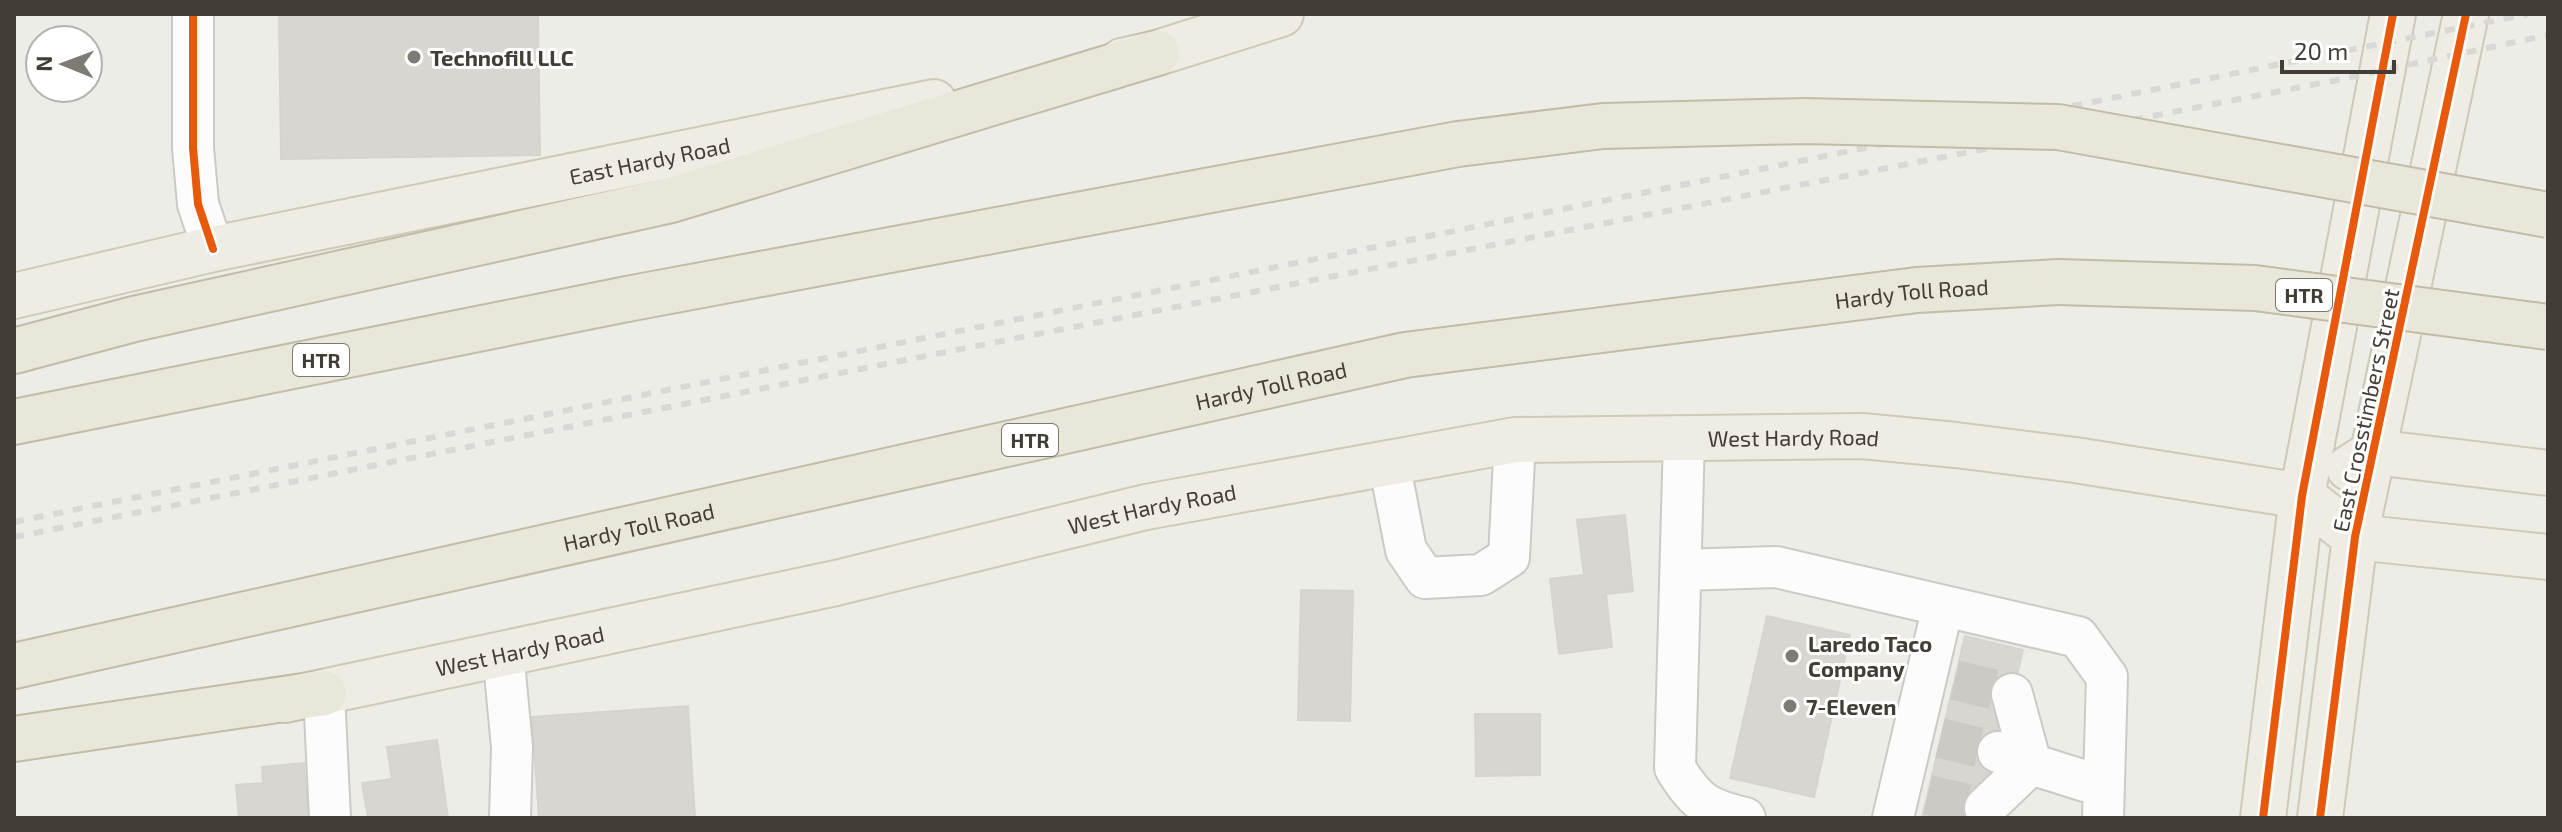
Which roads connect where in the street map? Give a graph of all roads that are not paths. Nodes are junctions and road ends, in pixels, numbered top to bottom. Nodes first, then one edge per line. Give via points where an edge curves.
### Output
1 (193, 14) edge
2 (1281, 14) edge
3 (2393, 14) edge
4 (2466, 14) edge
5 (1157, 53) junction
6 (2548, 215) edge
7 (213, 249) junction
8 (14, 296) edge
9 (2548, 327) edge
10 (14, 351) edge
11 (14, 422) edge
12 (1684, 437) junction
13 (1515, 440) junction
14 (2374, 452) junction
15 (1389, 462) junction
16 (2548, 473) edge
17 (2302, 496) junction
18 (2355, 537) junction
19 (2548, 557) edge
20 (1681, 570) junction
21 (1943, 606) junction
22 (503, 652) junction
23 (14, 666) edge
24 (1955, 680) dead end
25 (324, 693) junction
26 (2012, 694) dead end
27 (1926, 733) junction
28 (14, 742) edge
29 (2014, 758) junction
30 (1928, 795) dead end
31 (2104, 803) edge
32 (1985, 808) dead end
33 (330, 818) edge
34 (510, 818) edge
35 (1745, 818) edge
36 (1893, 818) edge
37 (2263, 818) edge
38 (2320, 818) edge

1 - 7 street via 193,148 198,204
2 - 5 main road, East Hardy Road
3 - 17 main road, East Crosstimbers Street
4 - 14 main road, East Crosstimbers Street
5 - 7 main road, East Hardy Road
5 - 10 highway via 671,200 134,319
6 - 11 highway, HTR, bridge via 2058,127 1804,121 1603,126 1458,144 627,299
7 - 8 main road, East Hardy Road
9 - 23 highway, Hardy Toll Road / HTR, bridge via 2255,288 2058,282 1917,290 1405,355
12 - 13 main road, West Hardy Road
12 - 17 main road, West Hardy Road via 1894,439 2075,460
12 - 20 street
13 - 15 main road, West Hardy Road
13 - 15 street via 1509,557 1481,575 1425,578 1406,550
14 - 16 main road
14 - 17 main road
14 - 18 main road, East Crosstimbers Street
15 - 22 main road, West Hardy Road via 1146,507 836,583
17 - 18 main road
17 - 37 main road, East Crosstimbers Street
18 - 19 main road
18 - 38 main road, East Crosstimbers Street
20 - 21 street via 1776,567
20 - 35 street via 1675,768 1690,793 1710,809
21 - 27 street
21 - 31 street via 2078,637 2107,677
22 - 25 main road, West Hardy Road
22 - 34 street via 512,747
24 - 27 street
25 - 28 highway
25 - 33 street
26 - 29 street
27 - 30 street
27 - 36 street
29 - 31 street
29 - 32 street

